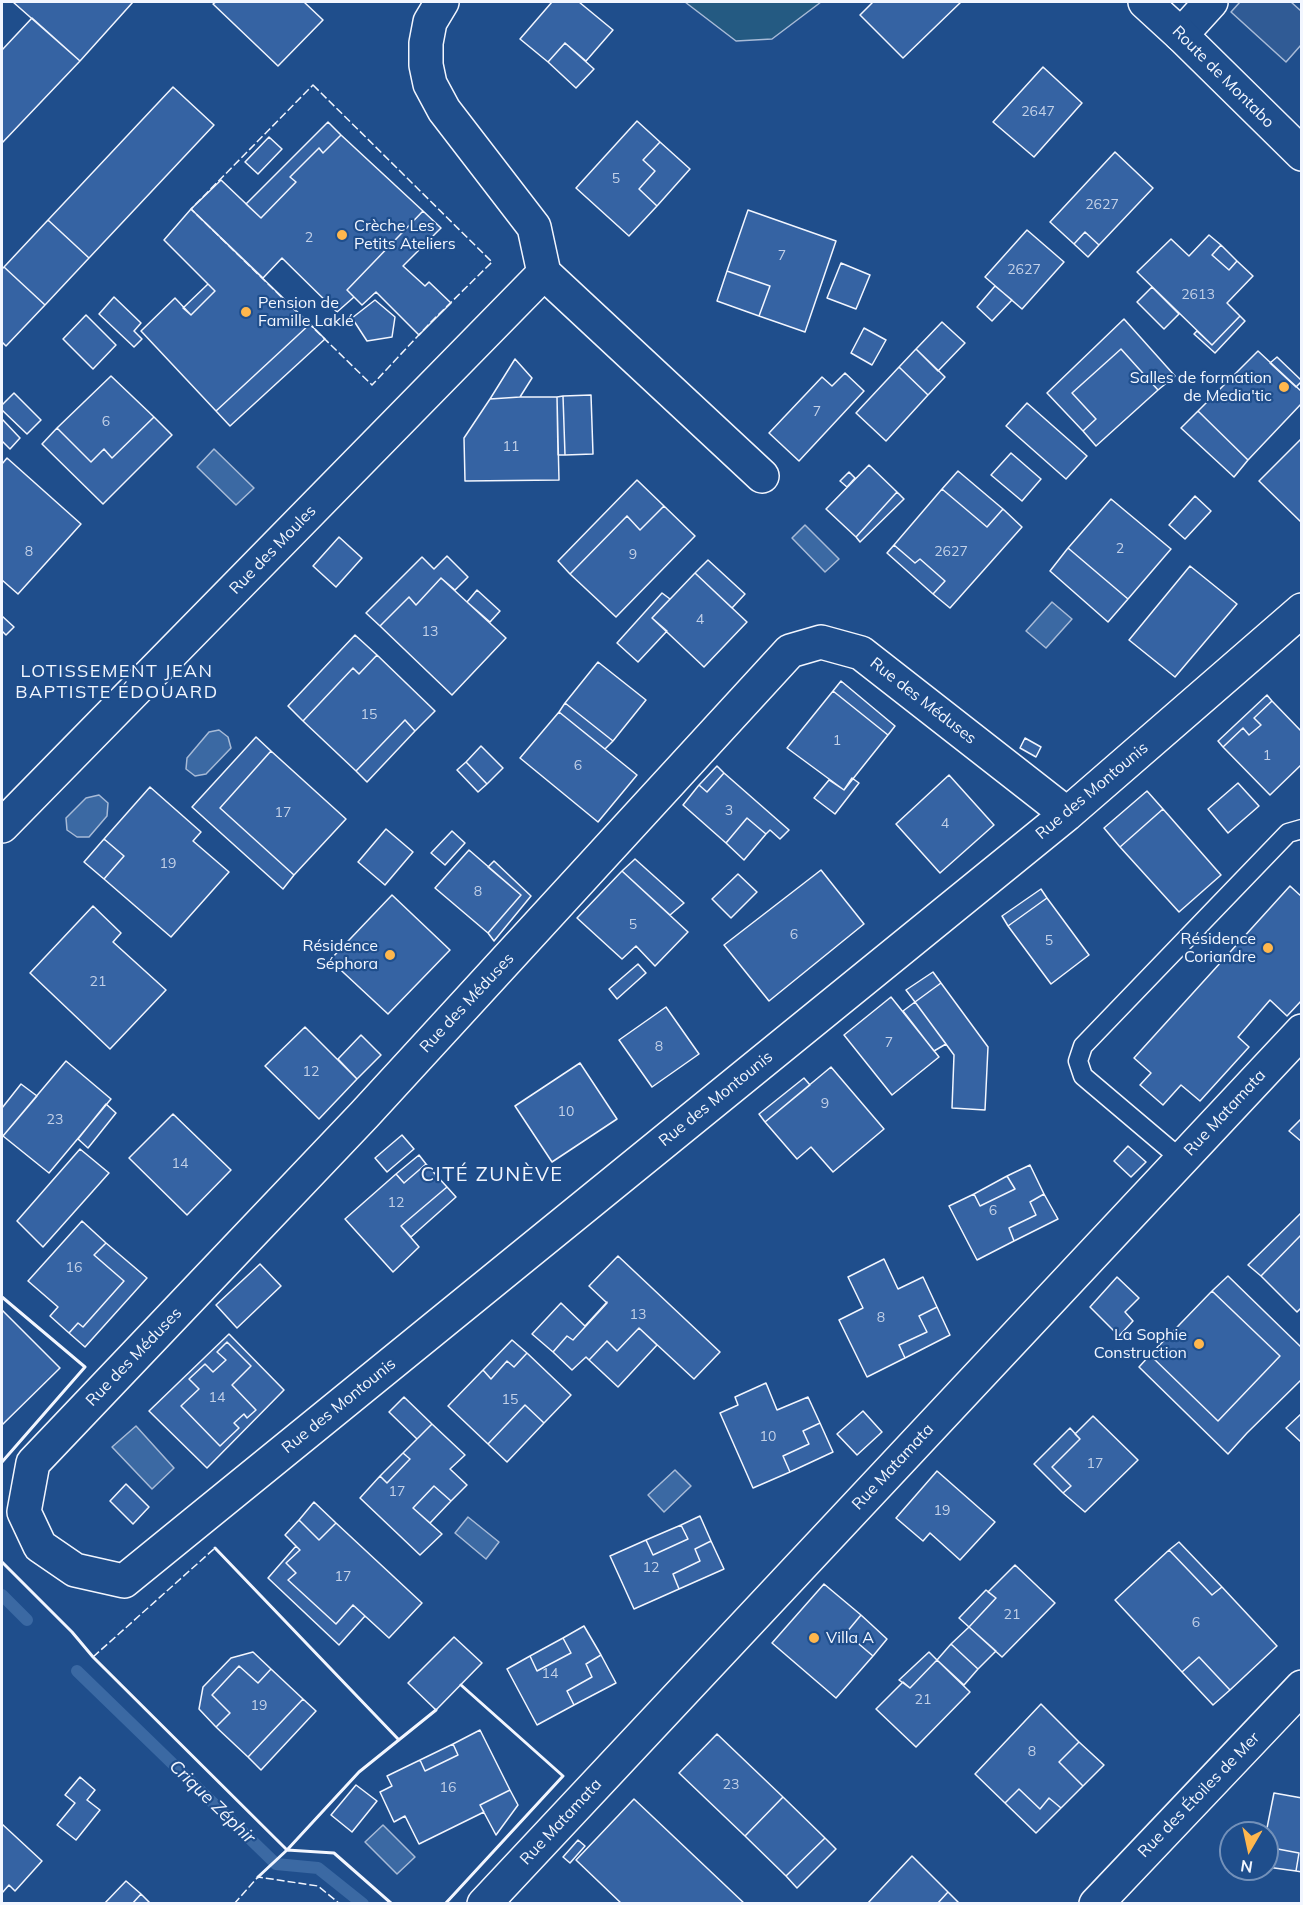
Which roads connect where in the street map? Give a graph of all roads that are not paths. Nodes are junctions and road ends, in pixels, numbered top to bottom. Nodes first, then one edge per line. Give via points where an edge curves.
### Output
1 (442, 2) edge
2 (1145, 2) edge
3 (1210, 2) edge
4 (1181, 35) junction
5 (1302, 154) edge
6 (544, 273) junction
7 (762, 476) dead end
8 (1302, 610) edge
9 (1067, 814) junction
10 (2, 826) edge
11 (1302, 829) edge
12 (1302, 1031) edge
13 (1181, 1159) junction
14 (124, 1581) joint
15 (1302, 1687) edge
16 (1108, 1899) edge
17 (484, 1904) edge

1 - 6 street via 430,22 426,43 430,84 444,110 534,227
2 - 4 street, Route de Montabo
3 - 4 street
4 - 5 street, Route de Montabo
6 - 7 street
6 - 10 street, Rue des Moules
8 - 9 street, Rue des Montounis
9 - 14 street, Rue des Montounis
9 - 14 street, Rue des Méduses via 861,653 821,642 790,651 364,1115 33,1463 24,1512 40,1546 75,1570
11 - 13 lane via 1287,833 1083,1046 1078,1061 1083,1076
12 - 13 street, Rue Matamata
13 - 17 street, Rue Matamata
15 - 16 street, Rue des Étoiles de Mer

